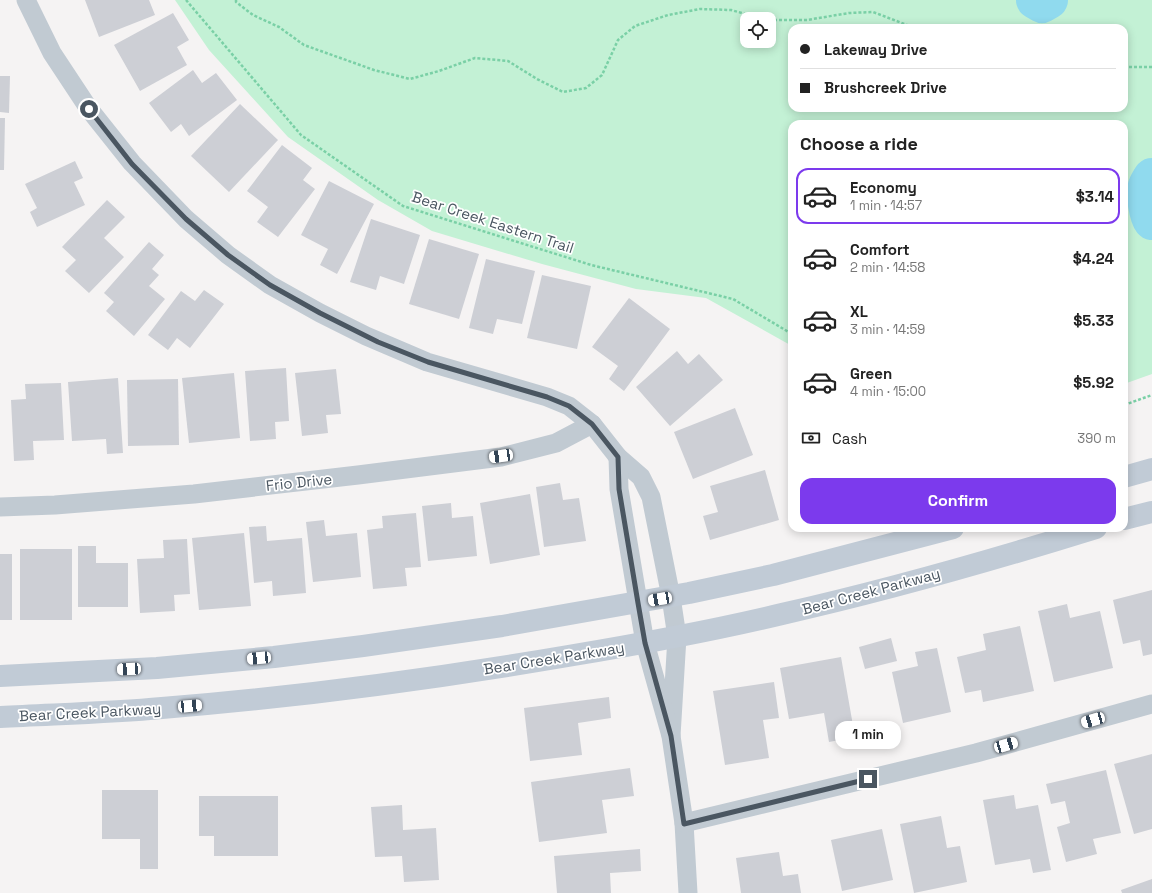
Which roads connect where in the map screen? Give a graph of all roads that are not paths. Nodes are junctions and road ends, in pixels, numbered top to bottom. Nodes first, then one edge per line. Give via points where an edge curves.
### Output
1 (26, 0) edge
2 (592, 424) junction
3 (618, 457) junction
4 (1152, 469) edge
5 (1128, 476) edge
6 (0, 507) edge
7 (1152, 512) edge
8 (1128, 518) edge
9 (937, 532) edge
10 (1083, 532) edge
11 (671, 597) junction
12 (638, 603) junction
13 (677, 637) junction
14 (645, 643) junction
15 (0, 676) edge
16 (1152, 704) edge
17 (0, 717) edge
18 (671, 736) junction
19 (684, 824) junction
20 (688, 893) edge

1 - 2 street via 52,53 89,109 132,164 186,219 228,255 270,285 366,336 428,362 547,397 569,406
2 - 3 street
2 - 6 street, Frio Drive via 556,443 501,456 194,494
3 - 11 street via 641,478 650,497
3 - 12 street via 619,489
4 - 5 main road
7 - 8 main road
9 - 11 main road via 773,575
10 - 13 main road, Bear Creek Parkway via 886,588
11 - 12 main road
11 - 13 street
12 - 14 street
12 - 15 main road via 502,626 274,657 157,668
13 - 14 main road, Bear Creek Parkway
13 - 18 street
14 - 17 main road, Bear Creek Parkway via 508,666 278,697 160,708
14 - 18 street
16 - 19 street via 976,753
18 - 19 street
19 - 20 street

